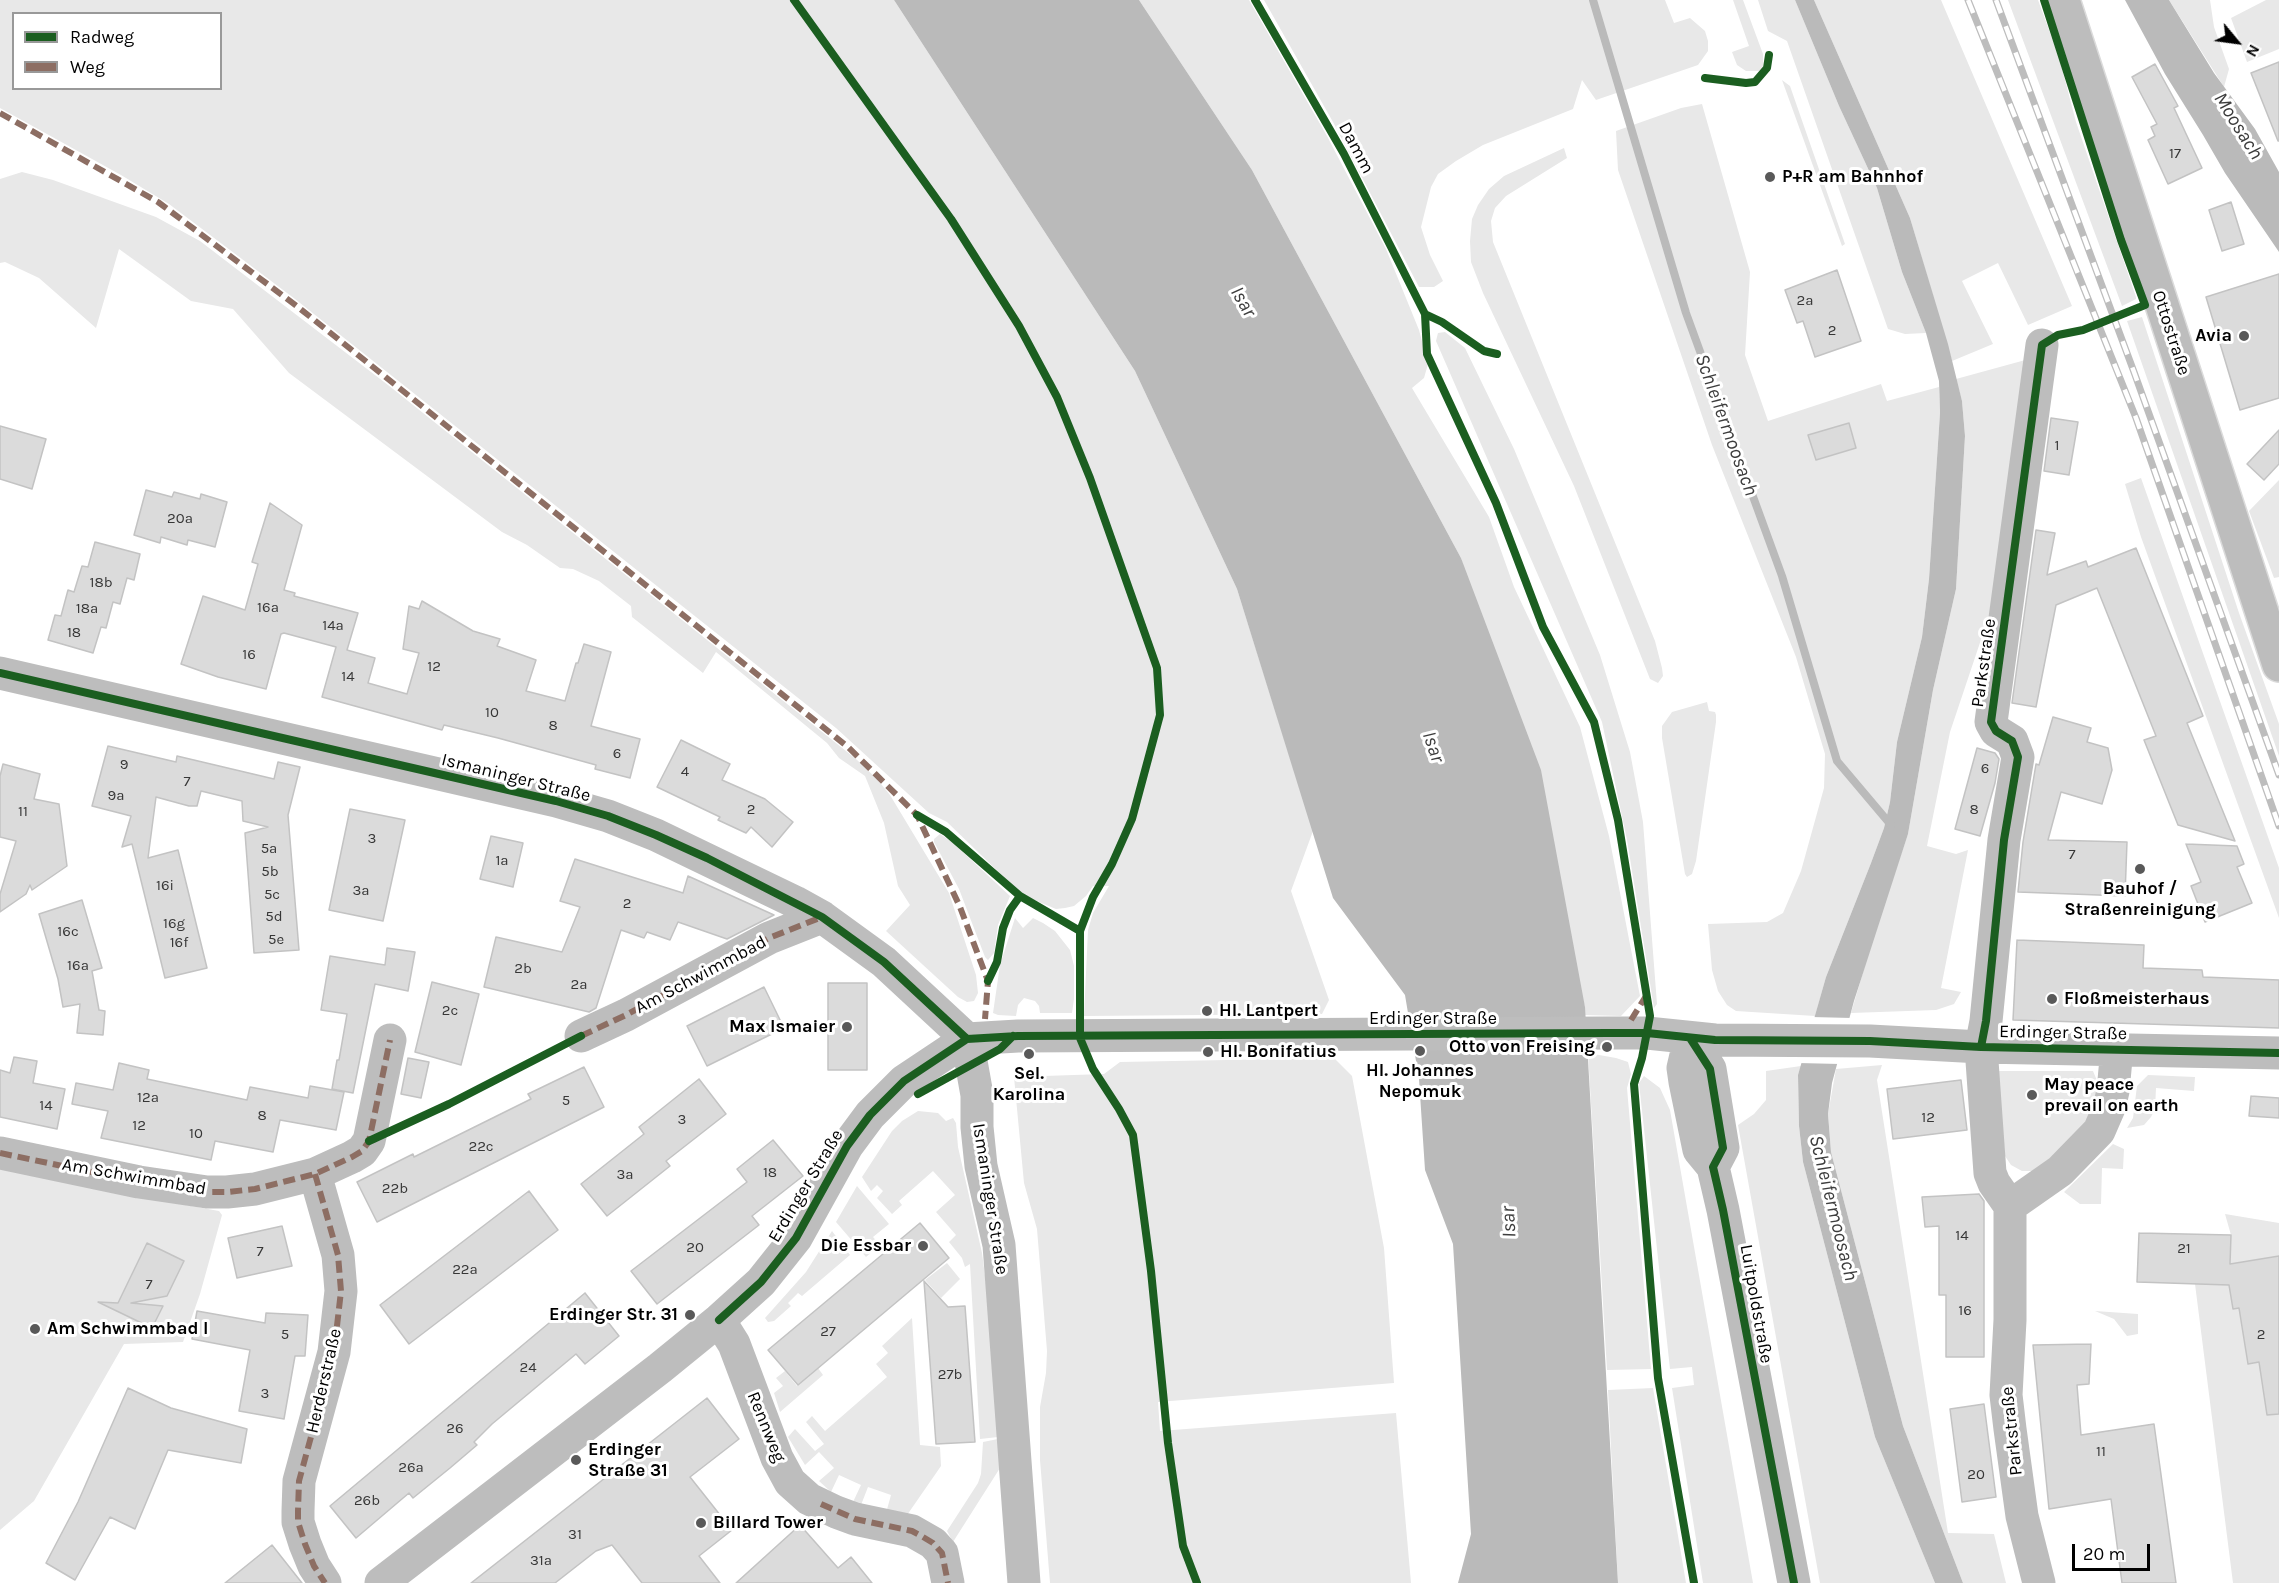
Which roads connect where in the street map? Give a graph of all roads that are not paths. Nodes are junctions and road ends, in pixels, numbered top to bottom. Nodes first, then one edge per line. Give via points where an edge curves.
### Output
1 (2063, 0) edge
2 (2042, 345) dead end
3 (2279, 665) edge
4 (0, 673) edge
5 (822, 917) junction
6 (581, 1036) dead end
7 (1690, 1038) junction
8 (967, 1039) junction
9 (390, 1040) dead end
10 (1981, 1047) junction
11 (2116, 1048) junction
12 (2279, 1053) edge
13 (0, 1153) edge
14 (315, 1174) junction
15 (2010, 1206) junction
16 (719, 1320) junction
17 (325, 1583) edge
18 (381, 1583) edge
19 (948, 1583) edge
20 (1024, 1583) edge
21 (1794, 1583) edge
22 (2039, 1583) edge

1 - 3 street, Ottostraße
2 - 10 street, Parkstraße via 1991,722 1996,731 2012,741 2018,757 2004,840
4 - 5 street, Ismaninger Straße via 608,816 697,854
5 - 6 street, Am Schwimmbad via 769,938
5 - 8 street, Ismaninger Straße via 884,962
7 - 8 street, Erdinger Straße via 1608,1033
7 - 10 street, Erdinger Straße
7 - 21 street, Luitpoldstraße via 1683,1068 1685,1082 1699,1150 1713,1167 1723,1210
8 - 16 street, Erdinger Straße via 904,1081 870,1115 847,1146 796,1238 761,1282
8 - 20 street, Ismaninger Straße via 977,1095 981,1166 999,1245
9 - 14 street, Am Schwimmbad via 369,1142 352,1157
10 - 11 street, Erdinger Straße
10 - 15 street, Parkstraße via 1990,1173
11 - 12 street, Erdinger Straße
11 - 15 street via 2113,1091 2099,1131 2060,1171
13 - 14 street, Am Schwimmbad via 207,1192 255,1189
14 - 17 street, Herderstraße via 338,1255 341,1291 334,1352 299,1481 298,1522 314,1566
15 - 22 street, Parkstraße via 2006,1395 2022,1516
16 - 18 street, Erdinger Straße
16 - 19 street, Rennweg via 734,1344 777,1458 790,1482 809,1499 836,1512 912,1531 933,1543 942,1553

